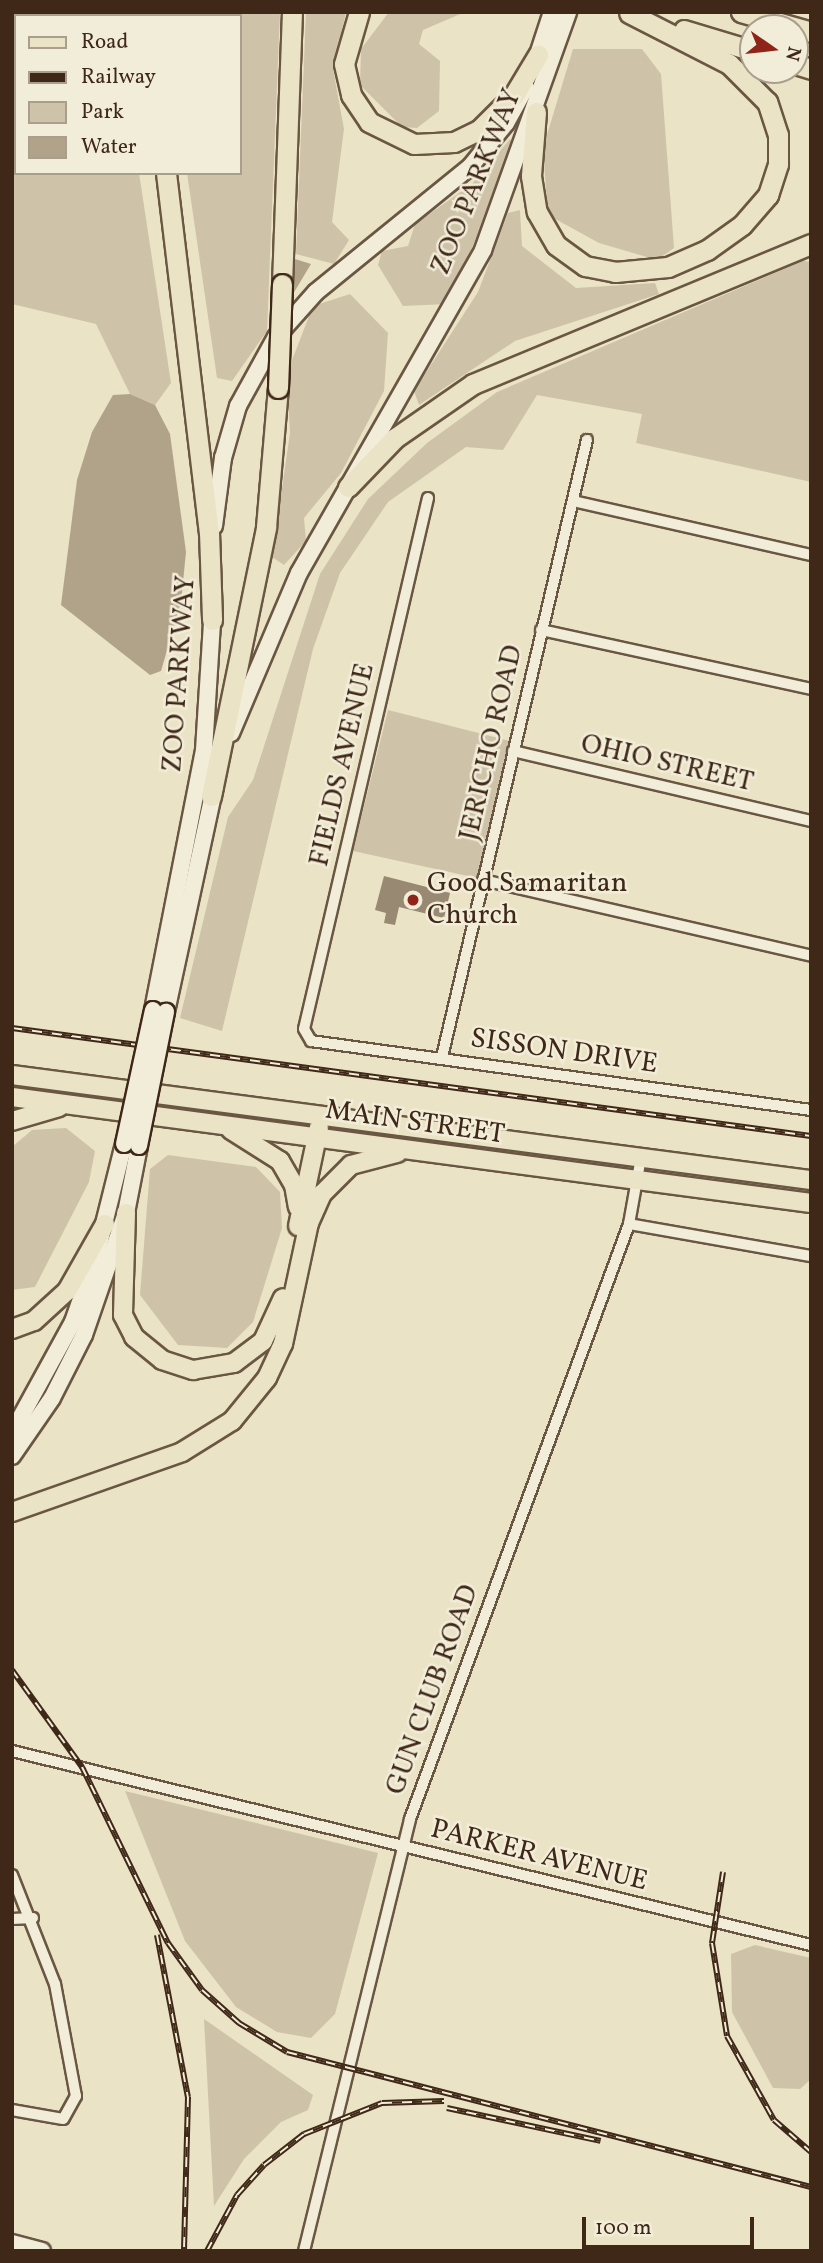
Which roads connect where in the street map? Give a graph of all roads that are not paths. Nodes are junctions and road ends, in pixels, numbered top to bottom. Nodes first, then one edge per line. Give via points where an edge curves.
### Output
1 (292, 12) edge
2 (359, 12) edge
3 (552, 12) edge
4 (568, 12) edge
5 (741, 12) edge
6 (627, 13) edge
7 (811, 32) edge
8 (553, 33) junction
9 (739, 47) edge
10 (538, 55) junction
11 (536, 112) junction
12 (166, 175) edge
13 (811, 244) edge
14 (587, 440) dead end
15 (348, 487) junction
16 (428, 498) dead end
17 (573, 501) junction
18 (811, 555) edge
19 (212, 620) junction
20 (541, 630) junction
21 (811, 689) edge
22 (513, 751) junction
23 (211, 796) junction
24 (811, 821) edge
25 (484, 880) junction
26 (811, 956) edge
27 (159, 1011) junction
28 (311, 1041) joint
29 (442, 1057) junction
30 (14, 1080) edge
31 (12, 1097) edge
32 (68, 1104) junction
33 (811, 1110) edge
34 (327, 1116) junction
35 (12, 1121) edge
36 (217, 1124) junction
37 (323, 1137) junction
38 (131, 1145) junction
39 (419, 1150) junction
40 (641, 1157) junction
41 (638, 1179) junction
42 (811, 1180) edge
43 (811, 1203) edge
44 (126, 1213) junction
45 (305, 1220) junction
46 (105, 1224) junction
47 (629, 1224) junction
48 (811, 1256) edge
49 (12, 1329) edge
50 (12, 1433) edge
51 (12, 1456) edge
52 (12, 1512) edge
53 (12, 1751) edge
54 (403, 1846) junction
55 (12, 1875) edge
56 (12, 1919) edge
57 (33, 1919) junction
58 (811, 1945) edge
59 (12, 2110) edge
60 (12, 2244) edge
61 (42, 2251) edge
62 (304, 2251) edge

1 - 23 highway, bridge via 278,388 266,527
2 - 10 highway via 344,64 351,95 369,122 414,144 454,142 479,130 514,94
3 - 8 main road, ZOO PARKWAY
4 - 8 main road, ZOO PARKWAY
5 - 7 highway
6 - 9 highway
6 - 11 highway via 729,64 766,102 778,135 778,164 768,195 742,225 707,250 668,267 615,272 585,266 556,245 537,212 531,176
8 - 10 main road, ZOO PARKWAY
8 - 11 main road, ZOO PARKWAY
10 - 19 main road, ZOO PARKWAY via 515,110 477,159 316,292 261,359 238,405 223,458 215,511
11 - 15 main road, ZOO PARKWAY via 483,250
12 - 19 highway via 209,532
13 - 15 highway via 473,384 395,438
14 - 17 street, JERICHO ROAD
15 - 23 main road, ZOO PARKWAY via 275,619
16 - 28 street, FIELDS AVENUE via 304,1029
17 - 18 street
17 - 20 street, JERICHO ROAD
19 - 27 main road, ZOO PARKWAY via 198,790
20 - 21 street
20 - 22 street, JERICHO ROAD
22 - 24 street, OHIO STREET
22 - 25 street, JERICHO ROAD
23 - 27 main road, ZOO PARKWAY
25 - 26 street
25 - 29 street, JERICHO ROAD
27 - 38 main road, ZOO PARKWAY, bridge
28 - 29 street, SISSON DRIVE
29 - 33 street, SISSON DRIVE
30 - 34 main road, MAIN STREET
31 - 32 main road, MAIN STREET
32 - 35 main road
32 - 36 main road, MAIN STREET
34 - 37 main road
34 - 40 main road, MAIN STREET
36 - 37 main road, MAIN STREET
36 - 45 main road via 280,1161 294,1185
37 - 39 main road, MAIN STREET
37 - 45 main road
38 - 44 main road, ZOO PARKWAY
38 - 46 main road, ZOO PARKWAY
39 - 41 main road, MAIN STREET
39 - 45 main road via 383,1154 342,1170
40 - 41 street, GUN CLUB ROAD
40 - 42 main road, MAIN STREET
41 - 43 main road, MAIN STREET
41 - 47 street, GUN CLUB ROAD
44 - 45 main road via 123,1315 150,1353 193,1370 234,1363 263,1341 281,1305
44 - 51 main road, ZOO PARKWAY via 84,1335 52,1398
45 - 52 main road via 283,1344 267,1378 239,1414 182,1452
46 - 49 main road via 67,1291 34,1321
46 - 50 main road, ZOO PARKWAY via 68,1331
47 - 48 street
47 - 54 street, GUN CLUB ROAD
53 - 54 street, PARKER AVENUE
54 - 58 street, PARKER AVENUE
54 - 62 street, GUN CLUB ROAD
55 - 57 street
56 - 57 street
57 - 59 street via 55,1984 74,2079 69,2116 53,2120
60 - 61 main road

